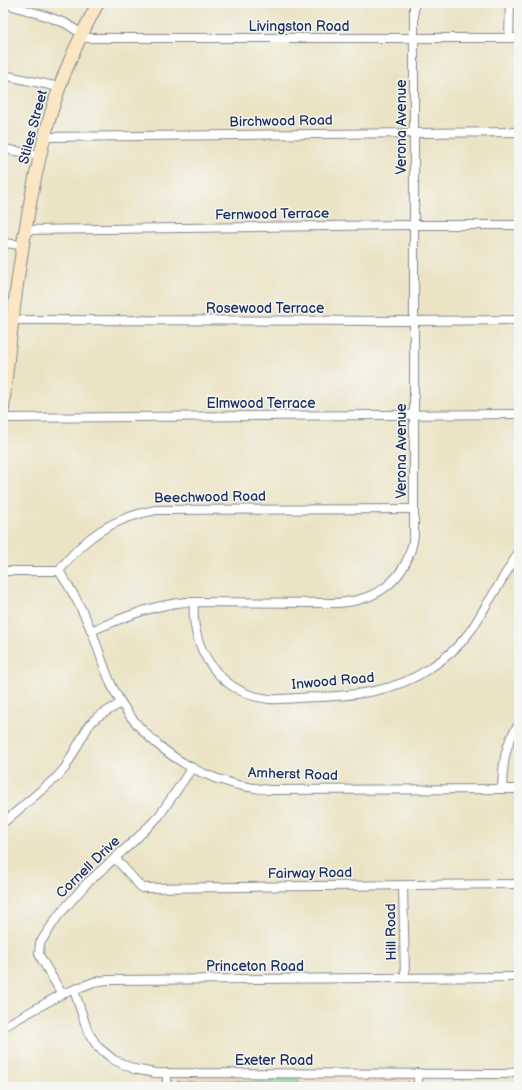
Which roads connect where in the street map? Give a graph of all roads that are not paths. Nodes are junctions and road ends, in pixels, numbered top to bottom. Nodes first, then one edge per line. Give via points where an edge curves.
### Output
1 (3, 3) edge
2 (98, 3) edge
3 (414, 3) edge
4 (510, 3) edge
5 (81, 36) junction
6 (509, 38) junction
7 (519, 38) edge
8 (414, 39) junction
9 (3, 75) edge
10 (59, 87) junction
11 (519, 132) edge
12 (414, 133) junction
13 (44, 137) junction
14 (3, 149) edge
15 (40, 155) junction
16 (414, 225) junction
17 (519, 225) edge
18 (25, 230) junction
19 (3, 243) edge
20 (22, 245) junction
21 (12, 320) junction
22 (519, 320) edge
23 (414, 322) junction
24 (6, 336) edge
25 (3, 409) edge
26 (519, 414) edge
27 (414, 415) junction
28 (3, 418) edge
29 (414, 509) junction
30 (519, 552) edge
31 (3, 570) edge
32 (59, 571) junction
33 (194, 602) junction
34 (91, 631) junction
35 (121, 703) junction
36 (519, 724) edge
37 (192, 768) junction
38 (502, 789) junction
39 (519, 789) edge
40 (3, 823) edge
41 (115, 858) junction
42 (519, 884) edge
43 (403, 886) junction
44 (519, 977) edge
45 (405, 978) junction
46 (74, 990) junction
47 (62, 994) junction
48 (3, 1027) edge
49 (519, 1070) edge
50 (167, 1073) junction
51 (418, 1074) junction
52 (167, 1087) edge
53 (418, 1087) edge

1 - 5 street via 65,23
2 - 5 main road, Stiles Street
3 - 8 street, Verona Avenue
4 - 6 street
5 - 8 street, Livingston Road
5 - 10 main road, Stiles Street
6 - 7 street, Livingston Road
6 - 8 street, Livingston Road
8 - 12 street, Verona Avenue
9 - 10 street
10 - 13 main road, Stiles Street
11 - 12 street, Birchwood Road
12 - 13 street, Birchwood Road
12 - 16 street, Verona Avenue
13 - 15 main road, Stiles Street
14 - 15 street
15 - 18 main road, Stiles Street
16 - 17 street, Fernwood Terrace
16 - 18 street, Fernwood Terrace
16 - 23 street, Verona Avenue
18 - 20 main road, Stiles Street
19 - 20 street
20 - 21 main road, Stiles Street
21 - 23 street, Rosewood Terrace
21 - 24 main road, Stiles Street
22 - 23 street, Rosewood Terrace
23 - 27 street, Verona Avenue
24 - 25 main road, Stiles Street
26 - 27 street, Elmwood Terrace
27 - 28 street, Elmwood Terrace
27 - 29 street, Verona Avenue
29 - 32 street, Beechwood Road via 156,510 128,516 101,530 78,547
29 - 33 street, Verona Avenue via 414,535 408,558 401,572 371,596 336,603
30 - 33 street, Inwood Road via 469,634 457,647 413,678 362,694 269,699 252,695 234,686 214,669 202,650 195,628
31 - 32 street
32 - 34 street, Amherst Road via 69,585
33 - 34 street, Verona Avenue via 168,603 145,609
34 - 35 street, Amherst Road
35 - 37 street, Amherst Road via 151,738 176,759
35 - 40 street via 96,717 89,724 65,768
36 - 38 street via 505,752
37 - 38 street, Amherst Road via 230,783 269,790
37 - 41 street, Cornell Drive via 159,816
38 - 39 street, Amherst Road
41 - 43 street, Fairway Road via 142,888
41 - 47 street, Cornell Drive via 86,884 58,916 40,943 39,954
42 - 43 street, Fairway Road
43 - 45 street, Hill Road
44 - 45 street, Princeton Road
45 - 46 street, Princeton Road via 107,980
46 - 47 street, Princeton Road
46 - 50 street, Exeter Road via 88,1032 98,1047 114,1060 134,1069
47 - 48 street, Princeton Road
49 - 51 street, Exeter Road via 506,1074
50 - 51 street, Exeter Road
50 - 52 street
51 - 53 street

